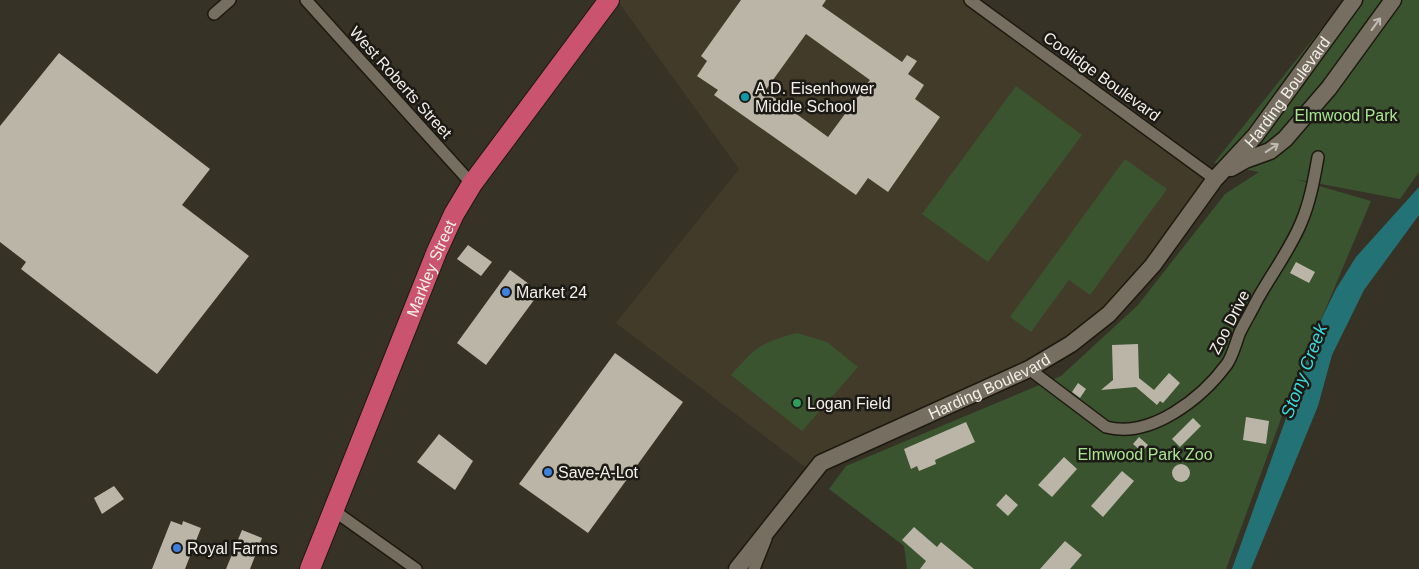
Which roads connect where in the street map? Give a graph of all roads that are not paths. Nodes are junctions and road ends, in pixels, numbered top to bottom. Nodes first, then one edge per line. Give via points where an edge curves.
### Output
1 (230, 0) edge
2 (306, 0) edge
3 (609, 0) edge
4 (1354, 0) edge
5 (1393, 0) edge
6 (977, 2) edge
7 (214, 14) dead end
8 (1318, 157) dead end
9 (1215, 179) junction
10 (472, 184) junction
11 (1028, 369) junction
12 (333, 510) junction
13 (774, 521) junction
14 (310, 569) edge
15 (416, 569) edge
16 (737, 569) edge
17 (754, 569) edge

1 - 7 street
2 - 10 street, West Roberts Street
3 - 10 highway, Markley Street
4 - 9 street, Harding Boulevard via 1255,136
9 -> 5 street, Harding Boulevard via 1245,160 1270,151 1285,139 1329,88
6 - 9 street, Coolidge Boulevard
8 - 11 street, Zoo Drive via 1310,198 1300,225 1241,331 1228,362 1210,385 1176,411 1163,420 1140,428 1122,430 1106,427
9 - 11 street, Harding Boulevard via 1153,265 1109,314 1071,344
10 - 12 highway, Markley Street via 437,252
11 - 13 street, Harding Boulevard via 822,462
12 - 14 highway, Markley Street
12 - 15 street
13 - 16 street
13 - 17 street, Harding Boulevard

